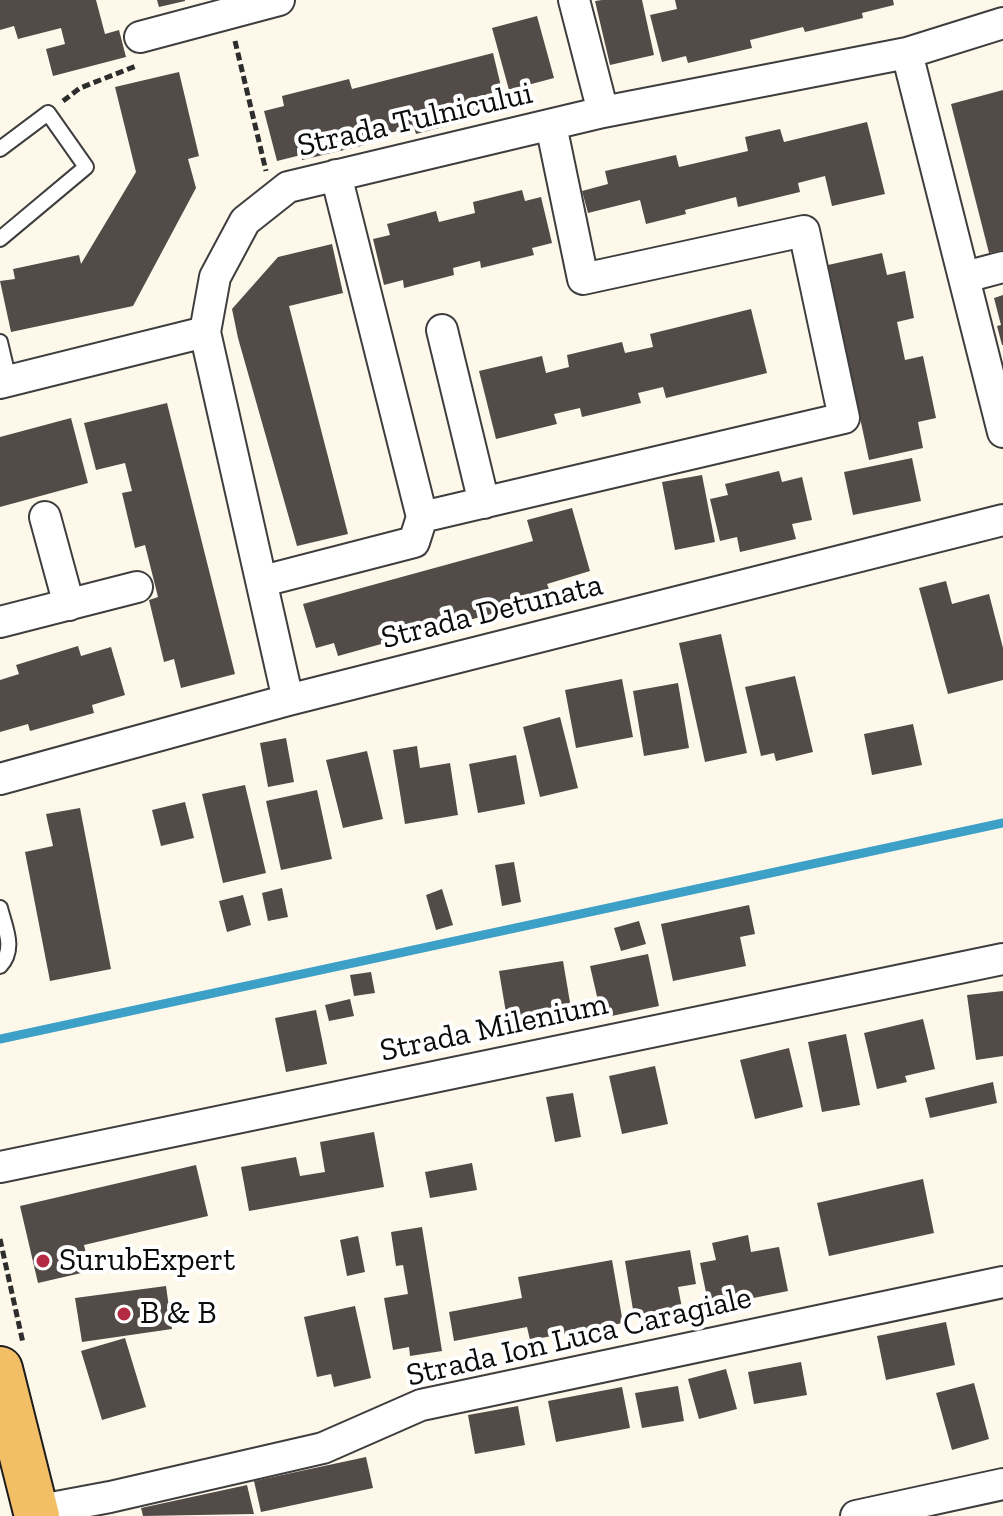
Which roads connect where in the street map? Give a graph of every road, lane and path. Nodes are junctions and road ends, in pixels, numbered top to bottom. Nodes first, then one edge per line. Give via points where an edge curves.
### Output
1 (279, 0) edge
2 (574, 0) edge
3 (228, 13) junction
4 (1003, 23) edge
5 (140, 37) joint
6 (907, 53) junction
7 (603, 112) junction
8 (48, 113) junction
9 (551, 125) junction
10 (0, 149) edge
11 (336, 175) junction
12 (272, 200) junction
13 (0, 239) edge
14 (1003, 267) edge
15 (965, 277) junction
16 (442, 330) dead end
17 (205, 332) junction
18 (0, 342) edge
19 (5, 382) edge
20 (1003, 432) edge
21 (484, 503) junction
22 (45, 517) dead end
23 (422, 517) junction
24 (1003, 520) edge
25 (263, 581) junction
26 (137, 587) dead end
27 (69, 605) junction
28 (2, 616) edge
29 (288, 700) junction
30 (0, 779) edge
31 (0, 908) edge
32 (1003, 959) edge
33 (0, 966) edge
34 (0, 1167) edge
35 (1003, 1282) edge
36 (0, 1369) edge
37 (1003, 1484) edge
38 (36, 1513) edge
39 (856, 1516) edge

1 - 3 street
2 - 7 street
3 - 5 street
3 - 12 path
4 - 6 street, Strada Tulnicului
5 - 8 path via 148,62 80,88
6 - 7 street, Strada Tulnicului
6 - 15 street
7 - 9 street, Strada Tulnicului
8 - 10 lane
8 - 13 lane via 86,167
9 - 11 street, Strada Tulnicului
9 - 21 street via 583,279 804,231 844,418
11 - 12 street, Strada Tulnicului via 288,187
11 - 23 street
12 - 17 street, Strada Tulnicului via 245,221 215,277
14 - 15 street
15 - 20 street
16 - 21 street
17 - 19 street
17 - 25 street, Strada Tulnicului
18 - 19 lane
21 - 23 street
22 - 27 street
23 - 25 street via 414,542
24 - 29 street, Strada Detunata
25 - 29 street, Strada Tulnicului
26 - 27 street
27 - 28 street
29 - 30 street, Strada Detunata
31 - 33 lane via 9,946
32 - 34 street, Strada Milenium
35 - 38 street, Strada Ion Luca Caragiale via 421,1405 323,1448
36 - 38 main road
37 - 39 street

